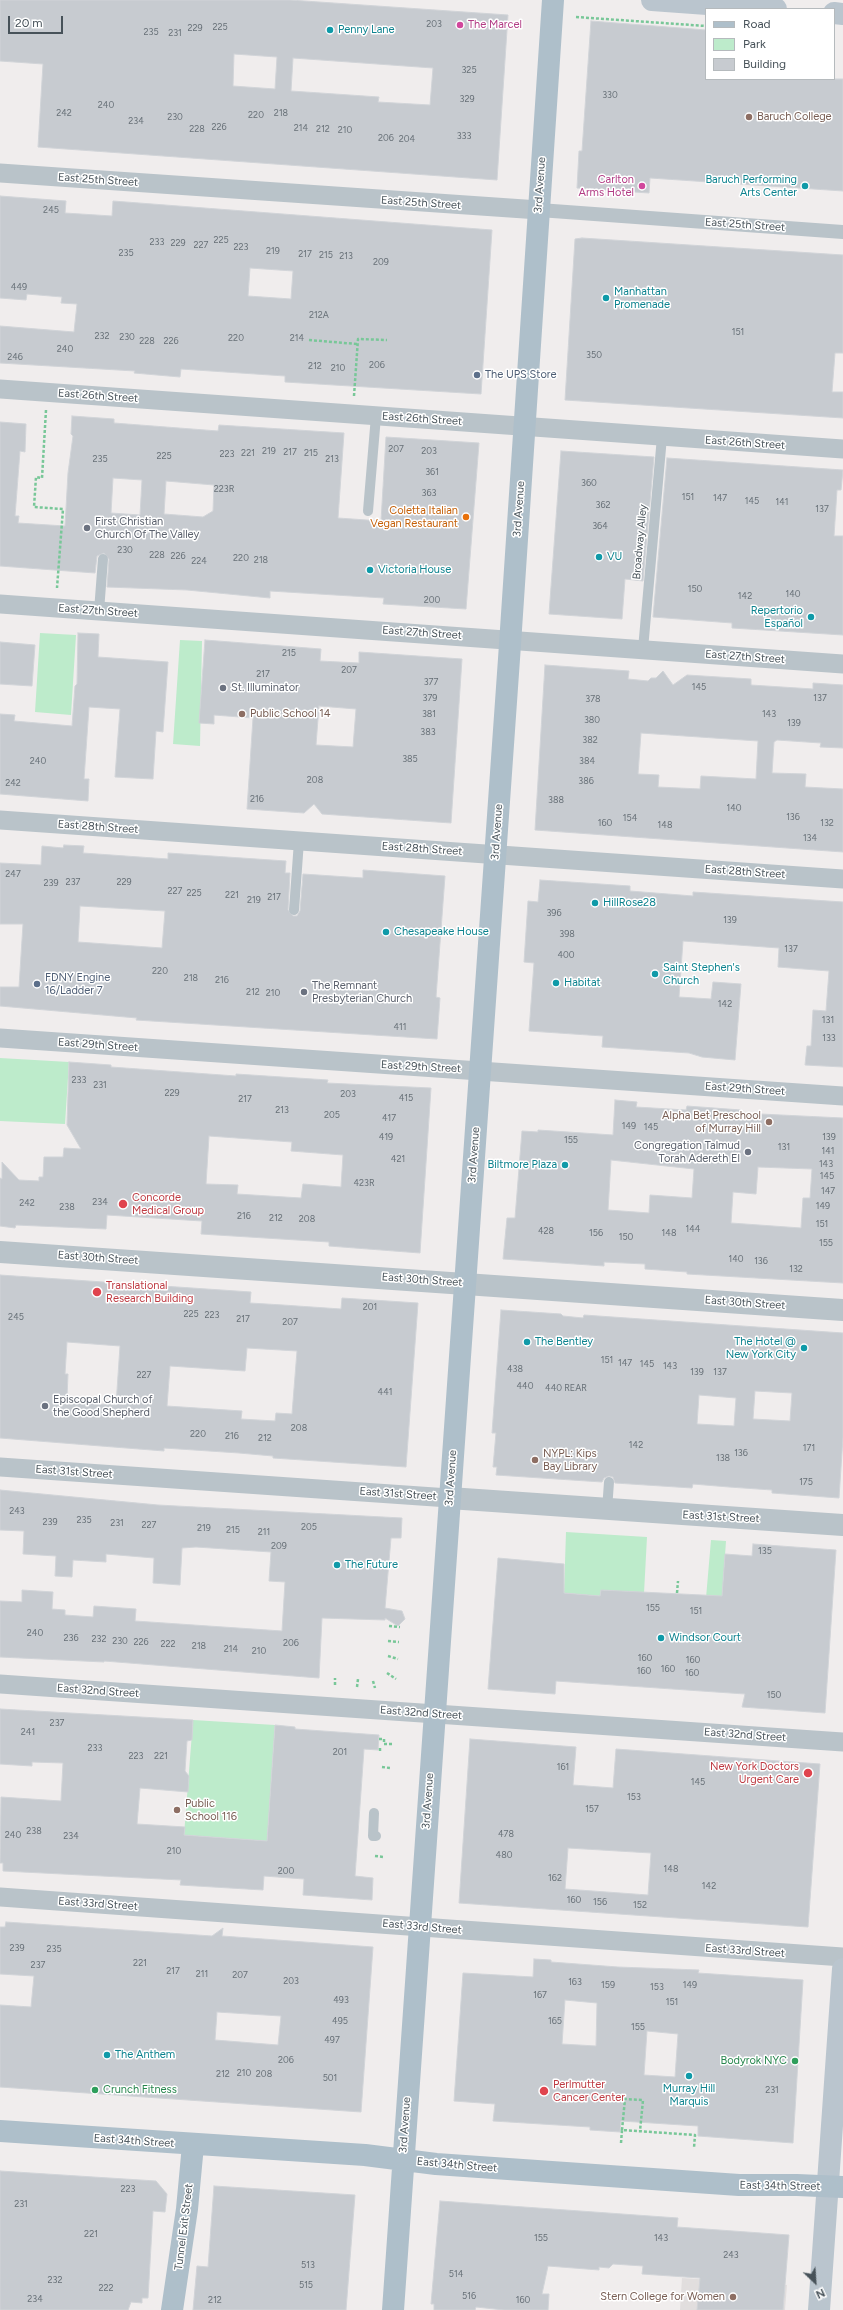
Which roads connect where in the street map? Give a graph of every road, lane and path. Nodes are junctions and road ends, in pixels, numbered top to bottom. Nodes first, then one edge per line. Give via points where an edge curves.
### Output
1 (553, 0) edge
2 (652, 0) edge
3 (762, 8) edge
4 (576, 17) dead end
5 (705, 26) edge
6 (0, 173) edge
7 (539, 210) junction
8 (843, 232) edge
9 (309, 340) dead end
10 (387, 340) dead end
11 (357, 344) junction
12 (355, 386) dead end
13 (0, 389) edge
14 (47, 392) junction
15 (376, 416) junction
16 (524, 427) junction
17 (662, 437) junction
18 (843, 449) edge
19 (368, 511) dead end
20 (102, 559) dead end
21 (57, 588) dead end
22 (0, 604) edge
23 (99, 611) junction
24 (510, 640) junction
25 (643, 649) junction
26 (843, 664) edge
27 (0, 820) edge
28 (299, 841) junction
29 (495, 854) junction
30 (843, 879) edge
31 (294, 910) dead end
32 (0, 1038) edge
33 (480, 1071) junction
34 (843, 1096) edge
35 (0, 1252) edge
36 (464, 1283) junction
37 (843, 1310) edge
38 (0, 1467) edge
39 (609, 1482) dead end
40 (449, 1498) junction
41 (607, 1510) junction
42 (843, 1525) edge
43 (678, 1582) dead end
44 (677, 1594) dead end
45 (389, 1626) dead end
46 (400, 1627) dead end
47 (388, 1641) dead end
48 (399, 1642) dead end
49 (388, 1656) dead end
50 (398, 1659) dead end
51 (386, 1673) dead end
52 (335, 1678) dead end
53 (396, 1679) dead end
54 (358, 1680) dead end
55 (373, 1681) dead end
56 (0, 1684) edge
57 (335, 1685) dead end
58 (357, 1687) dead end
59 (375, 1688) dead end
60 (434, 1714) junction
61 (378, 1739) dead end
62 (843, 1742) edge
63 (392, 1744) dead end
64 (382, 1767) dead end
65 (390, 1768) dead end
66 (374, 1813) dead end
67 (376, 1836) dead end
68 (375, 1856) dead end
69 (384, 1857) dead end
70 (0, 1897) edge
71 (419, 1926) junction
72 (843, 1957) edge
73 (843, 1969) edge
74 (622, 2130) junction
75 (0, 2131) edge
76 (640, 2131) junction
77 (621, 2143) dead end
78 (193, 2145) junction
79 (694, 2148) dead end
80 (403, 2160) junction
81 (835, 2187) edge
82 (172, 2310) edge
83 (393, 2310) edge
84 (819, 2310) edge

1 - 7 main road, 3rd Avenue
2 - 3 main road
4 - 5 path
6 - 7 street, East 25th Street
7 - 8 street, East 25th Street
7 - 16 main road, 3rd Avenue
9 - 11 path
10 - 11 path via 358,339
11 - 12 path
13 - 14 street, East 26th Street
14 - 15 street, East 26th Street
14 - 21 path via 42,478 36,477 34,507 63,509
15 - 16 street, East 26th Street
15 - 19 lane
16 - 17 street, East 26th Street
16 - 24 main road, 3rd Avenue
17 - 18 street, East 26th Street
17 - 25 lane, Broadway Alley
20 - 23 lane
22 - 23 street, East 27th Street
23 - 24 street, East 27th Street
24 - 25 street, East 27th Street
24 - 29 main road, 3rd Avenue
25 - 26 street, East 27th Street
27 - 28 street, East 28th Street
28 - 29 street, East 28th Street
28 - 31 lane
29 - 30 street, East 28th Street
29 - 33 main road, 3rd Avenue
32 - 33 street, East 29th Street
33 - 34 street, East 29th Street
33 - 36 main road, 3rd Avenue
35 - 36 street, East 30th Street
36 - 37 street, East 30th Street
36 - 40 main road, 3rd Avenue
38 - 40 street, East 31st Street
39 - 41 lane
40 - 41 street, East 31st Street
40 - 60 main road, 3rd Avenue
41 - 42 street, East 31st Street
43 - 44 path
45 - 46 path
47 - 48 path
49 - 50 path
51 - 53 path
52 - 57 path
54 - 58 path
55 - 59 path
56 - 60 street, East 32nd Street
60 - 62 street, East 32nd Street
60 - 71 main road, 3rd Avenue
61 - 63 path via 384,1739 384,1744
64 - 65 path
66 - 67 lane via 373,1836
68 - 69 path
70 - 71 street, East 33rd Street
71 - 72 street, East 33rd Street
71 - 80 main road, 3rd Avenue
73 - 81 main road
74 - 76 path
74 - 76 path via 624,2098 643,2100
74 - 77 path
75 - 78 main road, East 34th Street
76 - 79 path via 695,2135
78 - 80 main road, East 34th Street via 365,2155
78 - 82 main road, Tunnel Exit Street via 187,2209
80 - 81 main road, East 34th Street via 739,2185
80 - 83 main road, 3rd Avenue
81 - 84 main road

